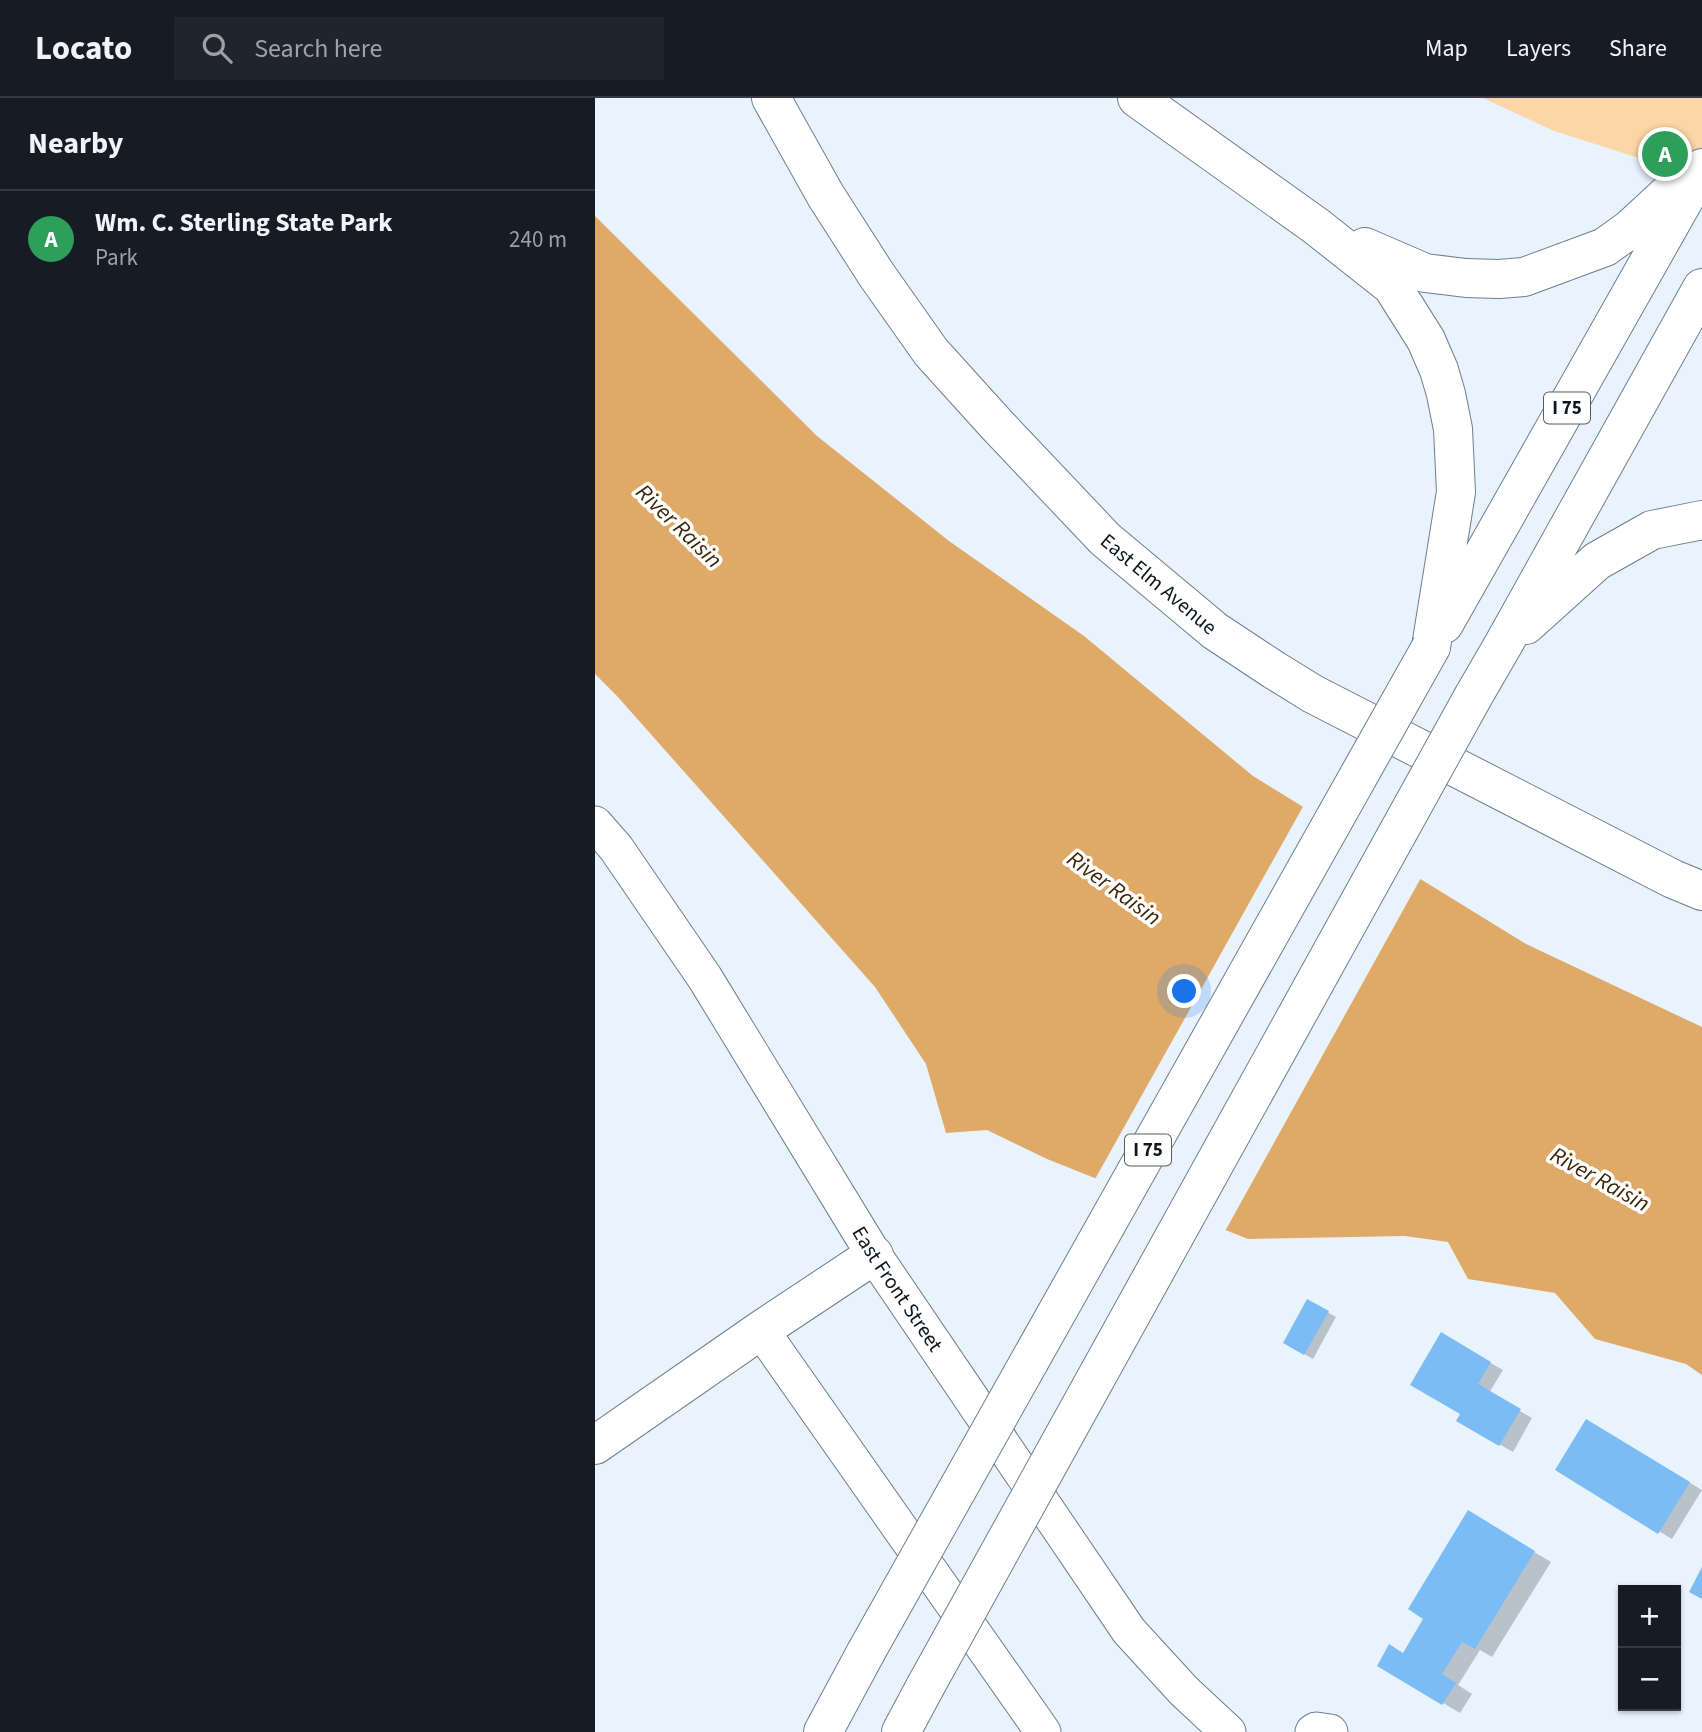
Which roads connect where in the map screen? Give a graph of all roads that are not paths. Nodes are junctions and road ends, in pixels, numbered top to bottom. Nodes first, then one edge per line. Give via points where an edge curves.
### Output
1 (771, 98) edge
2 (1137, 98) edge
3 (1702, 166) edge
4 (1316, 226) junction
5 (1702, 288) edge
6 (1702, 520) edge
7 (1503, 645) junction
8 (1431, 647) junction
9 (595, 824) edge
10 (1702, 891) edge
11 (874, 1255) junction
12 (761, 1330) junction
13 (595, 1446) edge
14 (823, 1732) edge
15 (901, 1732) edge
16 (1043, 1732) edge
17 (1228, 1732) edge
18 (1313, 1732) edge
19 (1330, 1732) edge

1 - 10 main road, East Elm Avenue via 826,196 931,352 1105,539 1215,631 1313,694
2 - 4 main road
3 - 4 main road via 1605,247 1524,277 1425,273
3 - 8 main road, I 75
4 - 8 main road via 1392,286 1426,340 1446,394 1456,492
5 - 7 main road
6 - 7 main road via 1652,530 1597,561
7 - 15 main road, bridge
8 - 14 main road, I 75, bridge
9 - 11 street, East Front Street via 705,978
11 - 12 main road
11 - 17 street, East Front Street via 1129,1631
12 - 13 main road
12 - 16 street
18 - 19 street

